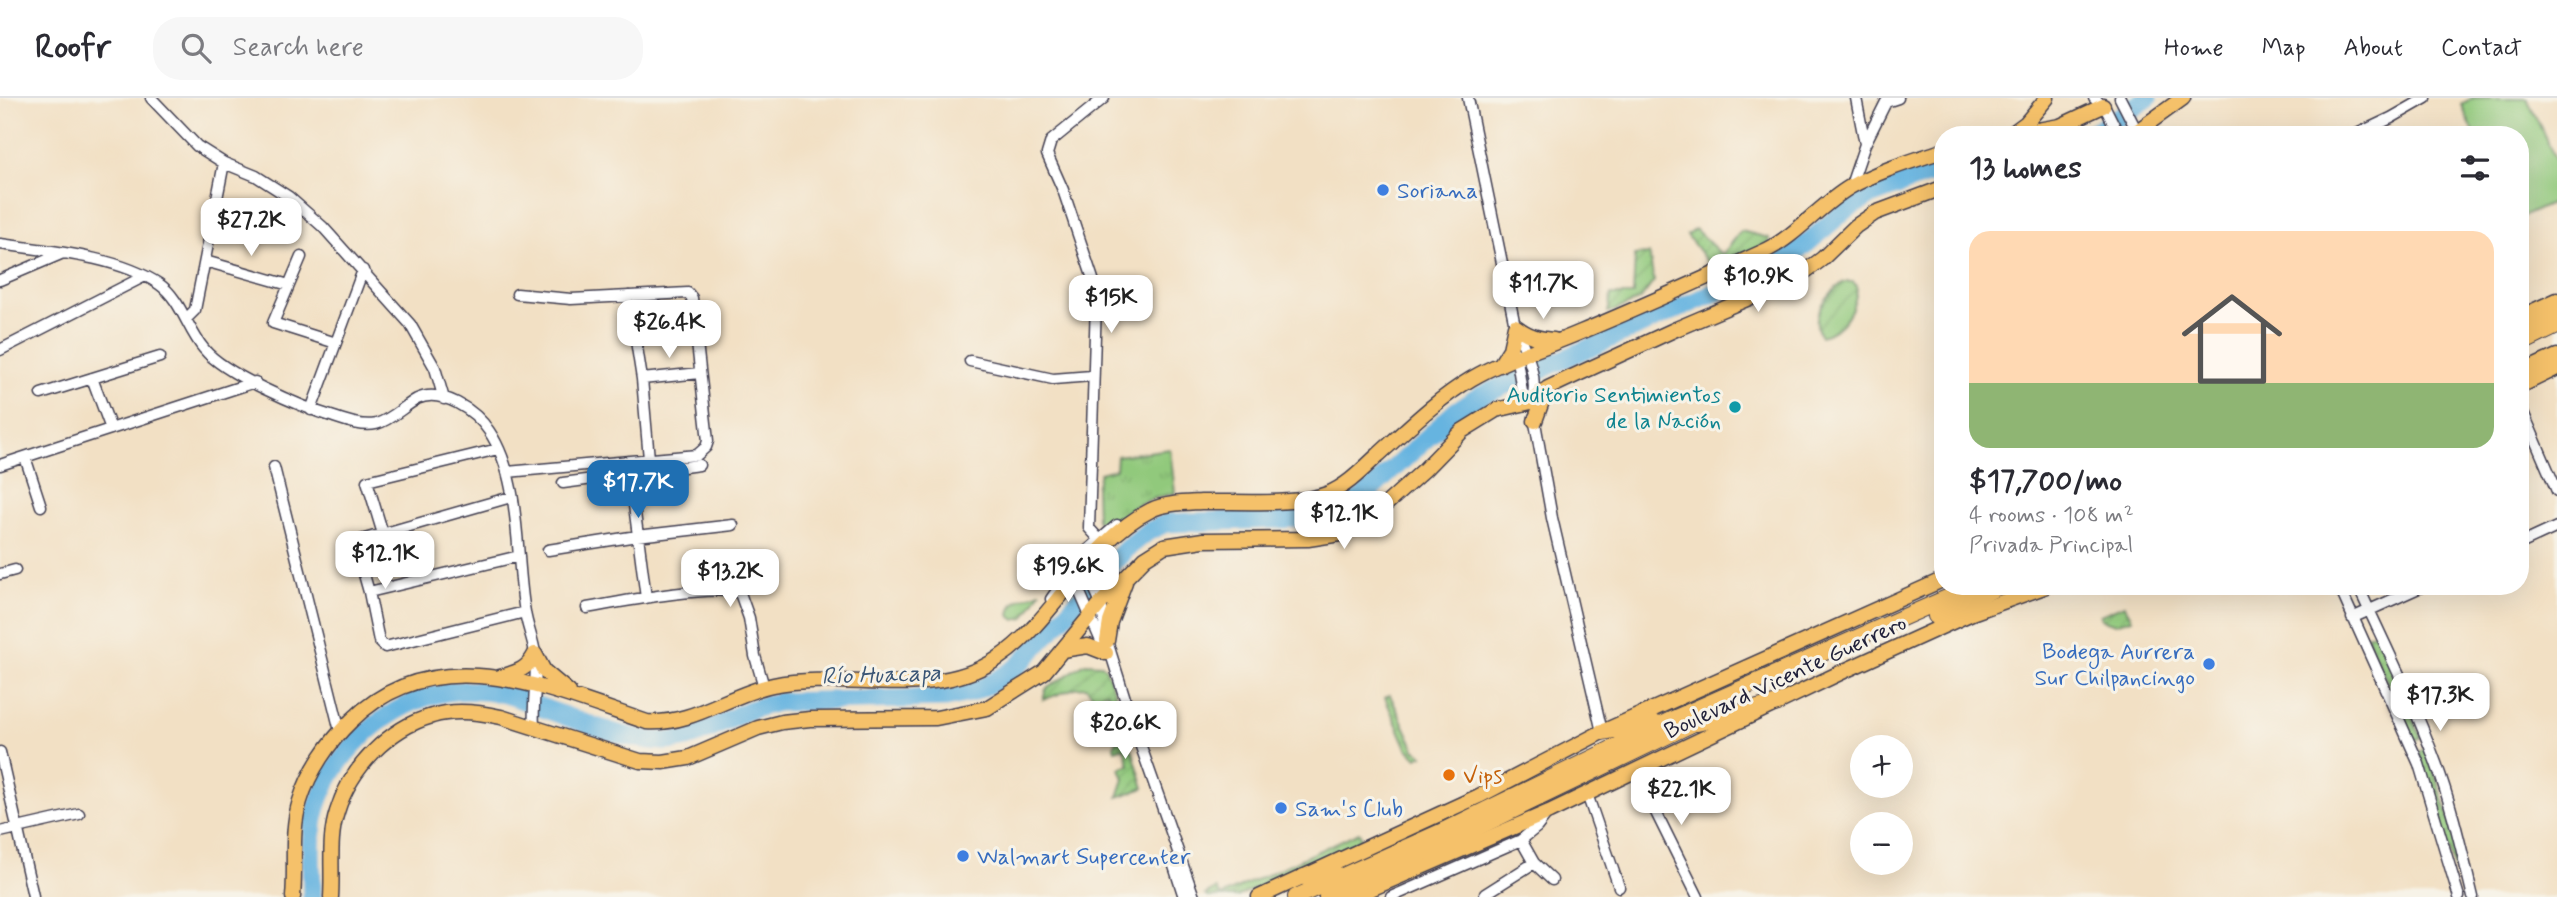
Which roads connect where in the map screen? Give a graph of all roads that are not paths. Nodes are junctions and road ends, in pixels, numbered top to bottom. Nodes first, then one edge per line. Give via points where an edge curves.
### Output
1 (152, 98) edge
2 (1104, 98) edge
3 (1468, 98) edge
4 (1856, 98) edge
5 (1898, 98) edge
6 (2047, 98) edge
7 (2183, 98) edge
8 (2426, 98) edge
9 (2120, 99) edge
10 (2101, 105) edge
11 (2022, 126) edge
12 (2060, 126) edge
13 (2114, 126) edge
14 (2137, 126) edge
15 (2144, 126) edge
16 (2374, 126) edge
17 (1865, 144) junction
18 (1934, 153) edge
19 (224, 163) junction
20 (1850, 188) junction
21 (1934, 191) edge
22 (0, 244) edge
23 (61, 254) junction
24 (301, 257) dead end
25 (205, 261) junction
26 (363, 270) junction
27 (145, 276) junction
28 (0, 280) edge
29 (289, 285) junction
30 (517, 294) dead end
31 (629, 296) junction
32 (2557, 300) edge
33 (2529, 313) edge
34 (2557, 313) edge
35 (187, 319) junction
36 (1515, 326) junction
37 (2557, 326) edge
38 (2529, 327) edge
39 (2529, 340) edge
40 (1559, 341) junction
41 (336, 343) junction
42 (0, 350) edge
43 (2557, 356) edge
44 (160, 357) dead end
45 (1522, 359) junction
46 (970, 361) dead end
47 (1500, 365) junction
48 (2557, 368) edge
49 (2529, 369) edge
50 (700, 373) junction
51 (1093, 376) junction
52 (92, 378) junction
53 (642, 379) junction
54 (2529, 382) edge
55 (255, 383) junction
56 (1534, 392) junction
57 (41, 394) dead end
58 (444, 399) junction
59 (311, 410) junction
60 (1535, 421) junction
61 (2529, 426) edge
62 (111, 429) junction
63 (498, 449) junction
64 (25, 457) junction
65 (649, 459) junction
66 (0, 465) edge
67 (699, 465) dead end
68 (274, 467) dead end
69 (507, 472) junction
70 (630, 474) junction
71 (563, 483) dead end
72 (2557, 491) edge
73 (511, 498) junction
74 (41, 506) dead end
75 (1154, 508) junction
76 (733, 525) dead end
77 (2557, 527) edge
78 (383, 534) junction
79 (637, 536) junction
80 (1099, 539) junction
81 (2529, 540) edge
82 (548, 550) dead end
83 (519, 556) junction
84 (1083, 561) junction
85 (15, 570) dead end
86 (0, 574) edge
87 (1072, 575) junction
88 (1128, 576) junction
89 (1934, 584) edge
90 (369, 592) junction
91 (1955, 595) edge
92 (1979, 595) edge
93 (2022, 595) edge
94 (2343, 595) edge
95 (2362, 595) edge
96 (2403, 595) edge
97 (646, 598) junction
98 (1101, 603) junction
99 (587, 608) dead end
100 (2370, 610) junction
101 (525, 612) junction
102 (1091, 615) junction
103 (2352, 618) junction
104 (1107, 647) junction
105 (1062, 650) junction
106 (535, 654) junction
107 (500, 677) junction
108 (764, 687) junction
109 (535, 689) junction
110 (579, 699) junction
111 (1778, 703) junction
112 (1681, 722) junction
113 (533, 725) junction
114 (340, 731) junction
115 (1602, 732) junction
116 (0, 752) edge
117 (1636, 772) junction
118 (1587, 794) junction
119 (1549, 812) junction
120 (79, 814) dead end
121 (16, 828) junction
122 (0, 832) edge
123 (1521, 840) junction
124 (1534, 863) junction
125 (1348, 872) junction
126 (1304, 877) junction
127 (1552, 880) dead end
128 (1619, 887) dead end
129 (1485, 894) dead end
130 (33, 896) edge
131 (293, 897) edge
132 (331, 897) edge
133 (1184, 897) edge
134 (1194, 897) edge
135 (1259, 897) edge
136 (1296, 897) edge
137 (1327, 897) edge
138 (1352, 897) edge
139 (1391, 897) edge
140 (1698, 897) edge
141 (2459, 897) edge
142 (2473, 897) edge

1 - 19 street via 197,146
2 - 51 street via 1051,141 1047,154 1093,279 1097,302
3 - 36 street
4 - 17 street
5 - 17 street via 1886,102
6 - 11 main road
7 - 15 main road
8 - 16 street
9 - 14 street
10 - 12 main road
10 - 13 street
17 - 20 street
18 - 20 main road
19 - 25 street
19 - 26 street via 289,197
20 - 40 main road via 1776,246
21 - 56 main road via 1875,214 1796,278
22 - 23 street
23 - 27 street
23 - 28 street
24 - 29 street
25 - 29 street
25 - 35 street via 195,310
26 - 41 street
26 - 58 street via 410,324 435,368
27 - 35 street via 167,291
27 - 42 street
29 - 41 street via 273,323
30 - 31 street via 571,299
31 - 50 street via 688,293
31 - 53 street
32 - 33 main road
34 - 38 highway
35 - 55 street via 214,361
36 - 40 main road via 1535,338
36 - 45 street
36 - 47 main road via 1510,349
37 - 39 highway
40 - 45 main road
41 - 59 street
43 - 49 main road
44 - 52 street
45 - 47 main road
45 - 56 street
46 - 51 street via 1053,379
47 - 75 main road via 1447,395 1350,480 1326,494
48 - 54 main road
50 - 53 street
50 - 65 street via 706,447 697,455
51 - 80 street via 1089,527
52 - 57 street
52 - 62 street
53 - 65 street
55 - 59 street
55 - 62 street
56 - 60 street
56 - 60 main road via 1540,403
56 - 88 main road via 1462,431 1395,497 1357,527 1323,537 1203,540 1164,546
58 - 59 street via 419,398 375,424 354,423
58 - 63 street via 478,418
60 - 115 street via 1552,518
61 - 72 street
62 - 64 street
63 - 69 street
63 - 78 street via 367,481
64 - 66 street
64 - 74 street
65 - 69 street
67 - 70 street
68 - 114 street
69 - 73 street
70 - 71 street
70 - 79 street
73 - 78 street
73 - 83 street
75 - 80 street via 1120,523
75 - 84 main road
76 - 79 street
77 - 81 street
78 - 90 street via 362,540 356,550
79 - 82 street
79 - 97 street
80 - 84 street
83 - 90 street
83 - 101 street
84 - 87 main road
84 - 98 street
85 - 86 street
87 - 102 street
87 - 108 main road via 1034,626 999,658 964,675 917,682 816,681
88 - 98 main road
88 - 104 main road via 1110,622
89 - 115 main road, Boulevard Vicente Guerrero
90 - 101 street via 379,641 385,647
91 - 112 highway, Boulevard Vicente Guerrero
92 - 112 highway, Boulevard Vicente Guerrero
93 - 111 main road, Boulevard Vicente Guerrero via 1972,613
94 - 103 street
95 - 100 street
96 - 100 street
97 - 99 street
97 - 108 street via 740,593
98 - 102 main road
98 - 104 street
100 - 103 street
100 - 142 street via 2436,763
101 - 106 street
102 - 104 street
102 - 105 main road
103 - 141 street via 2419,764
104 - 105 main road
104 - 133 street
104 - 134 street
105 - 113 main road via 1044,672 978,711 936,718 782,722 688,758 663,762 640,761
106 - 107 main road via 523,670
106 - 109 street
106 - 110 main road via 544,671
107 - 109 main road
107 - 114 main road via 458,674 408,685 375,700
108 - 110 main road via 665,723 647,722
109 - 110 main road
109 - 113 street
111 - 112 highway
111 - 117 main road, Boulevard Vicente Guerrero
112 - 115 highway
112 - 125 highway, Boulevard Vicente Guerrero
112 - 137 highway, Boulevard Vicente Guerrero via 1449,841
113 - 132 main road via 457,712 432,716 381,744 360,767 337,811
114 - 131 main road via 324,751 300,800
115 - 126 main road, Boulevard Vicente Guerrero via 1479,796
116 - 121 street
117 - 118 main road, Boulevard Vicente Guerrero
117 - 140 street
118 - 119 main road, Boulevard Vicente Guerrero
118 - 128 street
119 - 123 street
119 - 138 main road, Boulevard Vicente Guerrero
120 - 121 street
121 - 122 street
121 - 130 street
123 - 124 street
123 - 139 street
124 - 127 street
124 - 129 street
125 - 126 highway
125 - 136 highway, Boulevard Vicente Guerrero
126 - 135 main road, Boulevard Vicente Guerrero

